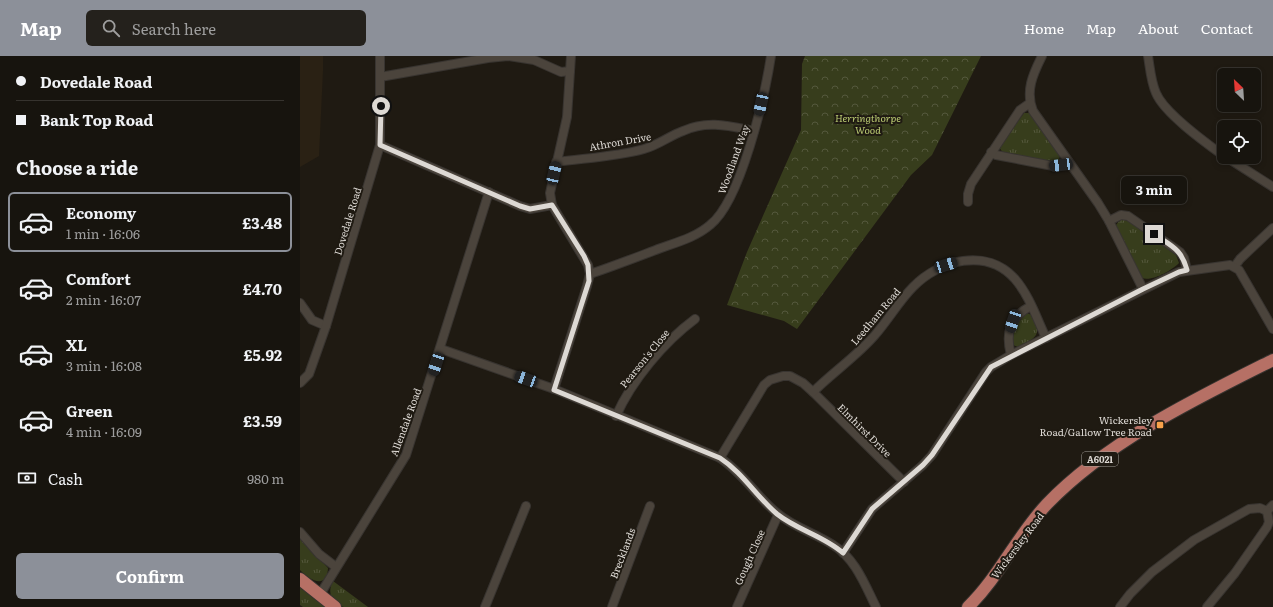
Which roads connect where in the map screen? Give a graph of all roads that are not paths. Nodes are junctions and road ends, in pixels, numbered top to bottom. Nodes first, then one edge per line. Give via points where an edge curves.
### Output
1 (380, 56) edge
2 (571, 56) edge
3 (1042, 56) edge
4 (1148, 56) edge
5 (770, 58) edge
6 (570, 71) junction
7 (380, 77) junction
8 (1030, 103) junction
9 (754, 131) junction
10 (380, 145) junction
11 (1217, 150) edge
12 (991, 152) junction
13 (1068, 161) junction
14 (556, 162) junction
15 (1237, 164) edge
16 (1273, 187) edge
17 (489, 192) junction
18 (968, 202) dead end
19 (552, 205) junction
20 (1109, 222) junction
21 (1273, 228) edge
22 (1235, 266) junction
23 (1187, 270) junction
24 (590, 274) junction
25 (1143, 289) junction
26 (300, 303) edge
27 (1031, 306) junction
28 (695, 319) dead end
29 (326, 326) junction
30 (1273, 329) edge
31 (1046, 338) junction
32 (441, 349) junction
33 (1011, 355) junction
34 (1273, 360) edge
35 (300, 383) edge
36 (554, 390) junction
37 (813, 392) junction
38 (616, 416) junction
39 (720, 458) junction
40 (904, 482) junction
41 (1273, 505) edge
42 (526, 506) dead end
43 (650, 506) dead end
44 (1267, 511) junction
45 (778, 515) junction
46 (300, 532) edge
47 (843, 553) junction
48 (336, 567) junction
49 (300, 579) edge
50 (319, 596) junction
51 (335, 607) edge
52 (485, 607) edge
53 (612, 607) edge
54 (737, 607) edge
55 (876, 607) edge
56 (968, 607) edge
57 (1120, 607) edge
58 (1207, 607) edge

1 - 7 street, Dovedale Road
2 - 6 street
3 - 8 street via 1032,76
4 - 11 street via 1155,92 1163,104
5 - 9 street, Woodland Way
6 - 7 street via 561,72 534,60 508,56
6 - 14 street via 567,117
7 - 10 street, Dovedale Road
8 - 12 street via 1020,110
8 - 13 street
9 - 14 street, Athron Drive via 709,124 681,131 642,150
9 - 24 street, Woodland Way via 732,194 711,225 689,238
10 - 17 street
10 - 29 street, Dovedale Road
12 - 13 street via 1053,166
12 - 18 street via 969,189
13 - 20 street
14 - 19 street via 550,193
15 - 16 street
17 - 19 street via 530,209
17 - 32 street, Allendale Road
19 - 24 street via 584,256
20 - 23 street via 1121,215 1128,216 1180,252
20 - 25 street
21 - 22 street
22 - 23 street
22 - 30 street
23 - 25 street
24 - 36 street
25 - 31 street
26 - 29 street via 312,320
27 - 31 street, Leedham Road
27 - 33 street via 1021,311 1013,321 1008,339
27 - 37 street, Leedham Road via 1014,278 996,265 973,260 946,265 912,287 876,334
28 - 38 street, Pearson's Close via 661,350 626,397
29 - 35 street, Dovedale Road via 309,374
31 - 33 street
32 - 36 street
32 - 48 street, Allendale Road via 406,455
33 - 40 street via 986,372 932,455
34 - 56 main road, Wickersley Road / A6021 via 1155,423 1091,465 1047,505
36 - 38 street
37 - 39 street via 790,376 770,380 764,385
37 - 40 street, Elmhirst Drive
38 - 39 street
39 - 45 street via 740,473
40 - 47 street via 872,509
41 - 44 street
42 - 52 street
43 - 53 street, Brecklands
44 - 57 street via 1260,508 1249,509 1194,540 1152,572
44 - 58 street via 1267,527
45 - 47 street via 834,545
45 - 54 street, Gough Close
46 - 48 street via 319,554
47 - 55 street via 855,567
48 - 50 street, Allendale Road
49 - 50 main road
50 - 51 main road

